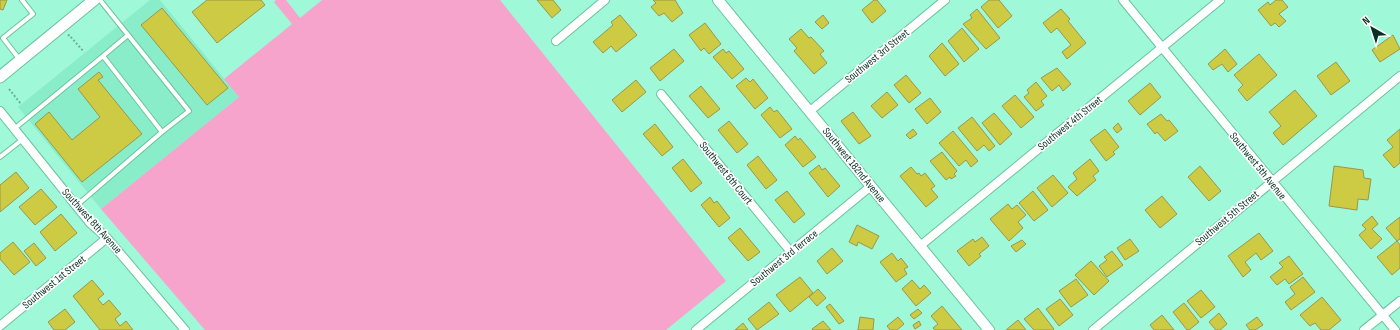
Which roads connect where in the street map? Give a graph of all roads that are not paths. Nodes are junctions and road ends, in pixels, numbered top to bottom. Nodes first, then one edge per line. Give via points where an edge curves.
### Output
1 (22, 0) edge
2 (100, 0) edge
3 (605, 0) edge
4 (718, 0) edge
5 (945, 0) edge
6 (1122, 0) edge
7 (1220, 0) edge
8 (88, 3) edge
9 (128, 35) junction
10 (556, 41) dead end
11 (1162, 48) junction
12 (103, 56) junction
13 (21, 60) junction
14 (1400, 76) edge
15 (0, 77) edge
16 (661, 94) dead end
17 (0, 111) edge
18 (810, 111) junction
19 (14, 128) junction
20 (162, 132) junction
21 (23, 139) junction
22 (0, 157) edge
23 (1271, 182) junction
24 (871, 186) junction
25 (76, 206) junction
26 (107, 238) junction
27 (920, 246) junction
28 (791, 252) junction
29 (1400, 301) edge
30 (1383, 315) junction
31 (0, 326) edge
32 (185, 330) edge
33 (696, 330) edge
34 (988, 330) edge
35 (1093, 330) edge
36 (1364, 330) edge
37 (1396, 330) edge

1 - 13 lane via 33,14 4,38
2 - 9 lane
3 - 10 street
4 - 18 street, Southwest 182nd Avenue
5 - 18 street, Southwest 3rd Street
6 - 11 street, Southwest 5th Avenue
7 - 11 street, Southwest 4th Street
8 - 13 main road
9 - 12 lane
9 - 20 lane via 189,111
11 - 23 street, Southwest 5th Avenue
11 - 27 street, Southwest 4th Street
12 - 19 lane
12 - 20 lane
13 - 15 main road
14 - 23 street, Southwest 5th Street
16 - 28 street, Southwest 6th Court
17 - 19 street, Southwest 8th Avenue
18 - 24 street, Southwest 182nd Avenue
19 - 21 street, Southwest 8th Avenue
20 - 25 lane
21 - 22 lane
21 - 25 street, Southwest 8th Avenue
23 - 30 street, Southwest 5th Avenue
23 - 35 street, Southwest 5th Street
24 - 27 street, Southwest 182nd Avenue
24 - 28 street, Southwest 3rd Terrace
25 - 26 street, Southwest 8th Avenue
26 - 31 street, Southwest 1st Street
26 - 32 street, Southwest 8th Avenue
27 - 34 street, Southwest 182nd Avenue
28 - 33 street, Southwest 3rd Terrace
29 - 30 street
30 - 36 street
30 - 37 street, Southwest 5th Avenue

